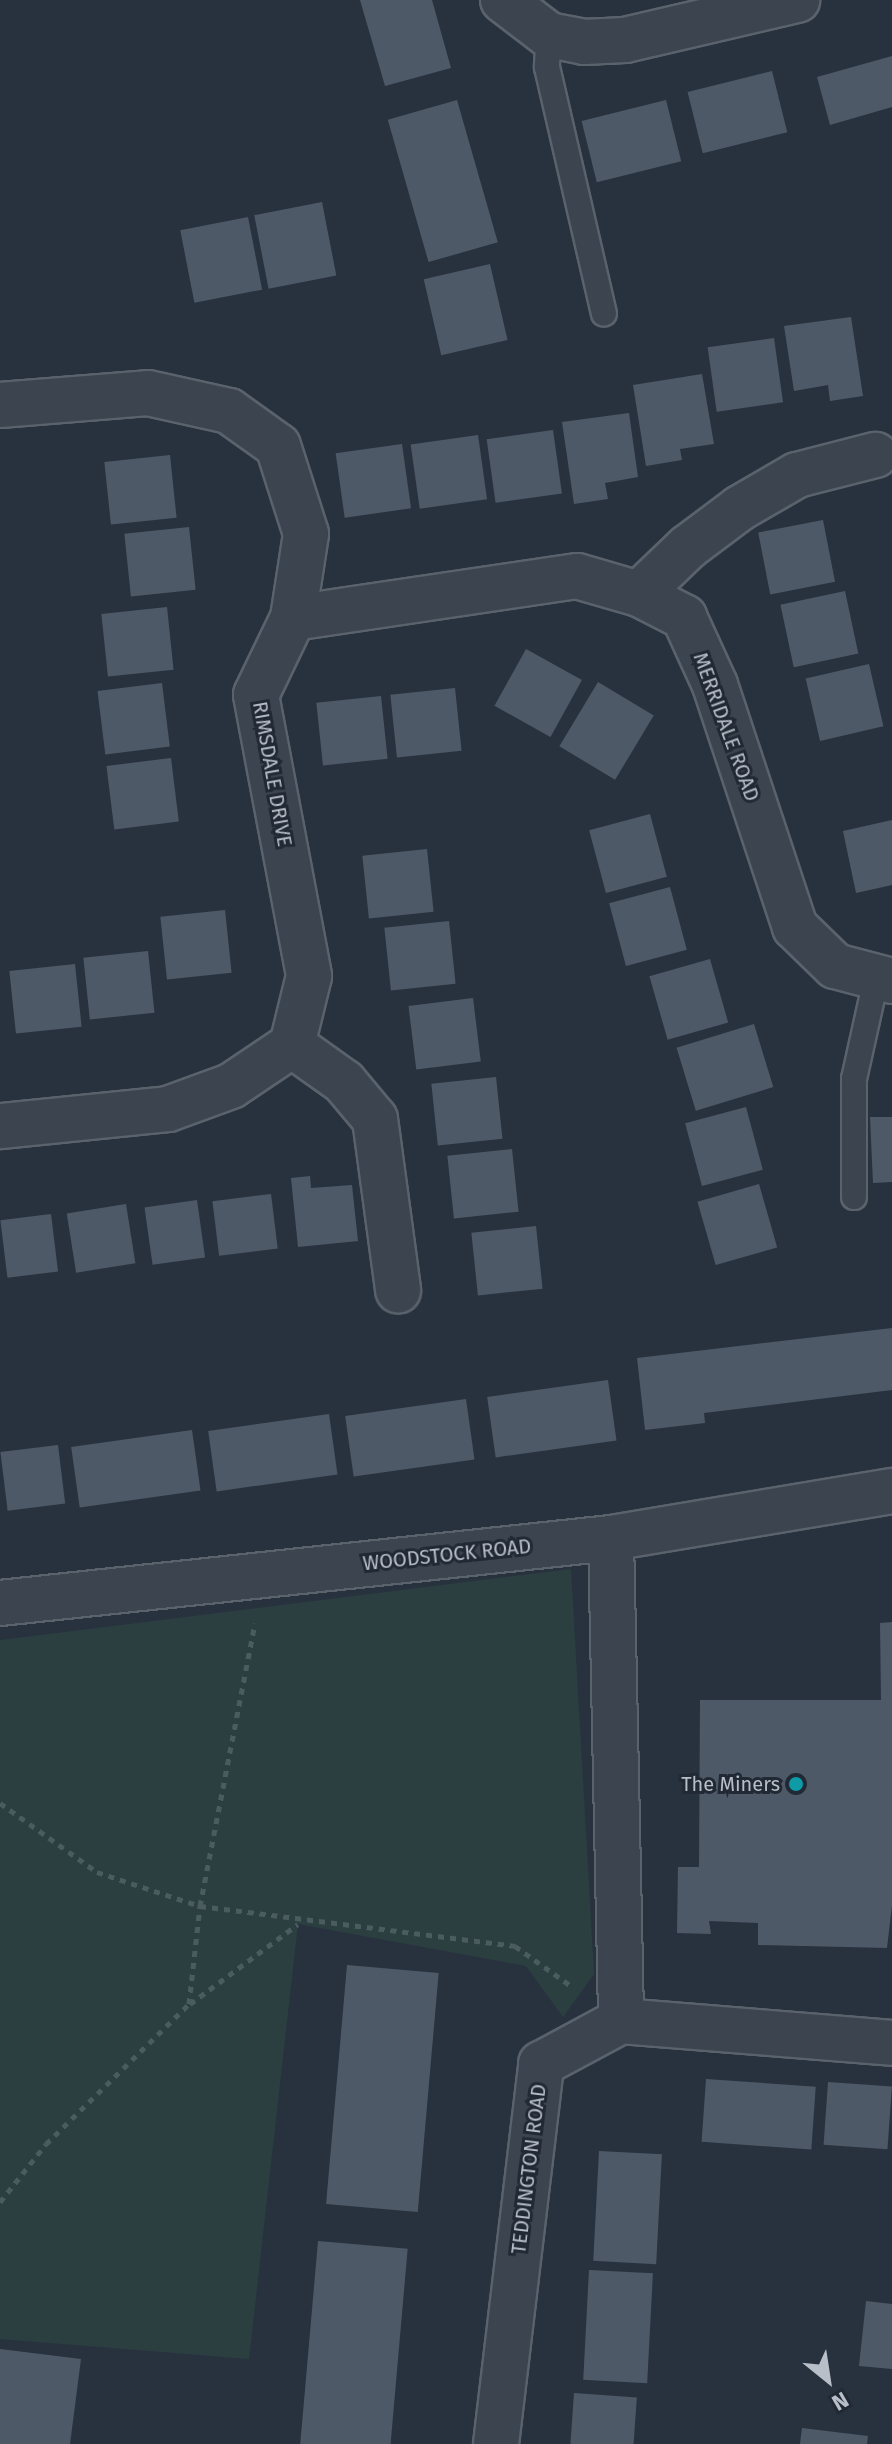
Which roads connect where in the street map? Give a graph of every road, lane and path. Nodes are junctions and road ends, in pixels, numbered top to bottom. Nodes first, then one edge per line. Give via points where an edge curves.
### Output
1 (503, 0) edge
2 (797, 0) edge
3 (715, 9) edge
4 (549, 35) junction
5 (604, 313) dead end
6 (0, 405) edge
7 (875, 455) dead end
8 (639, 594) junction
9 (293, 618) junction
10 (884, 981) edge
11 (292, 1045) junction
12 (0, 1126) edge
13 (854, 1197) dead end
14 (398, 1290) dead end
15 (892, 1491) edge
16 (611, 1538) junction
17 (264, 1575) junction
18 (0, 1603) edge
19 (0, 1803) edge
20 (200, 1906) junction
21 (298, 1924) dead end
22 (189, 2004) junction
23 (621, 2021) junction
24 (892, 2043) edge
25 (0, 2202) edge
26 (496, 2444) edge

1 - 4 street
2 - 3 street
3 - 4 street via 625,40 584,42
4 - 5 lane via 547,67
6 - 9 street, RIMSDALE DRIVE via 148,393 229,411 278,446 306,534
7 - 8 street via 797,475 740,508 688,547
8 - 9 street, MERRIDALE ROAD via 577,576
8 - 10 street, MERRIDALE ROAD via 684,617 715,685 795,927 835,966
9 - 11 street, RIMSDALE DRIVE via 256,695 309,976
10 - 13 lane via 854,1079
11 - 12 street via 231,1086 168,1109
11 - 14 street via 344,1082 375,1119
15 - 16 street, WOODSTOCK ROAD
16 - 17 street, WOODSTOCK ROAD
16 - 23 street
17 - 18 street, WOODSTOCK ROAD
17 - 20 path
19 - 20 path via 97,1872
20 - 22 path
20 - 23 path via 515,1946
21 - 22 path
22 - 25 path via 46,2144
23 - 24 street
23 - 26 street, TEDDINGTON ROAD via 541,2064

